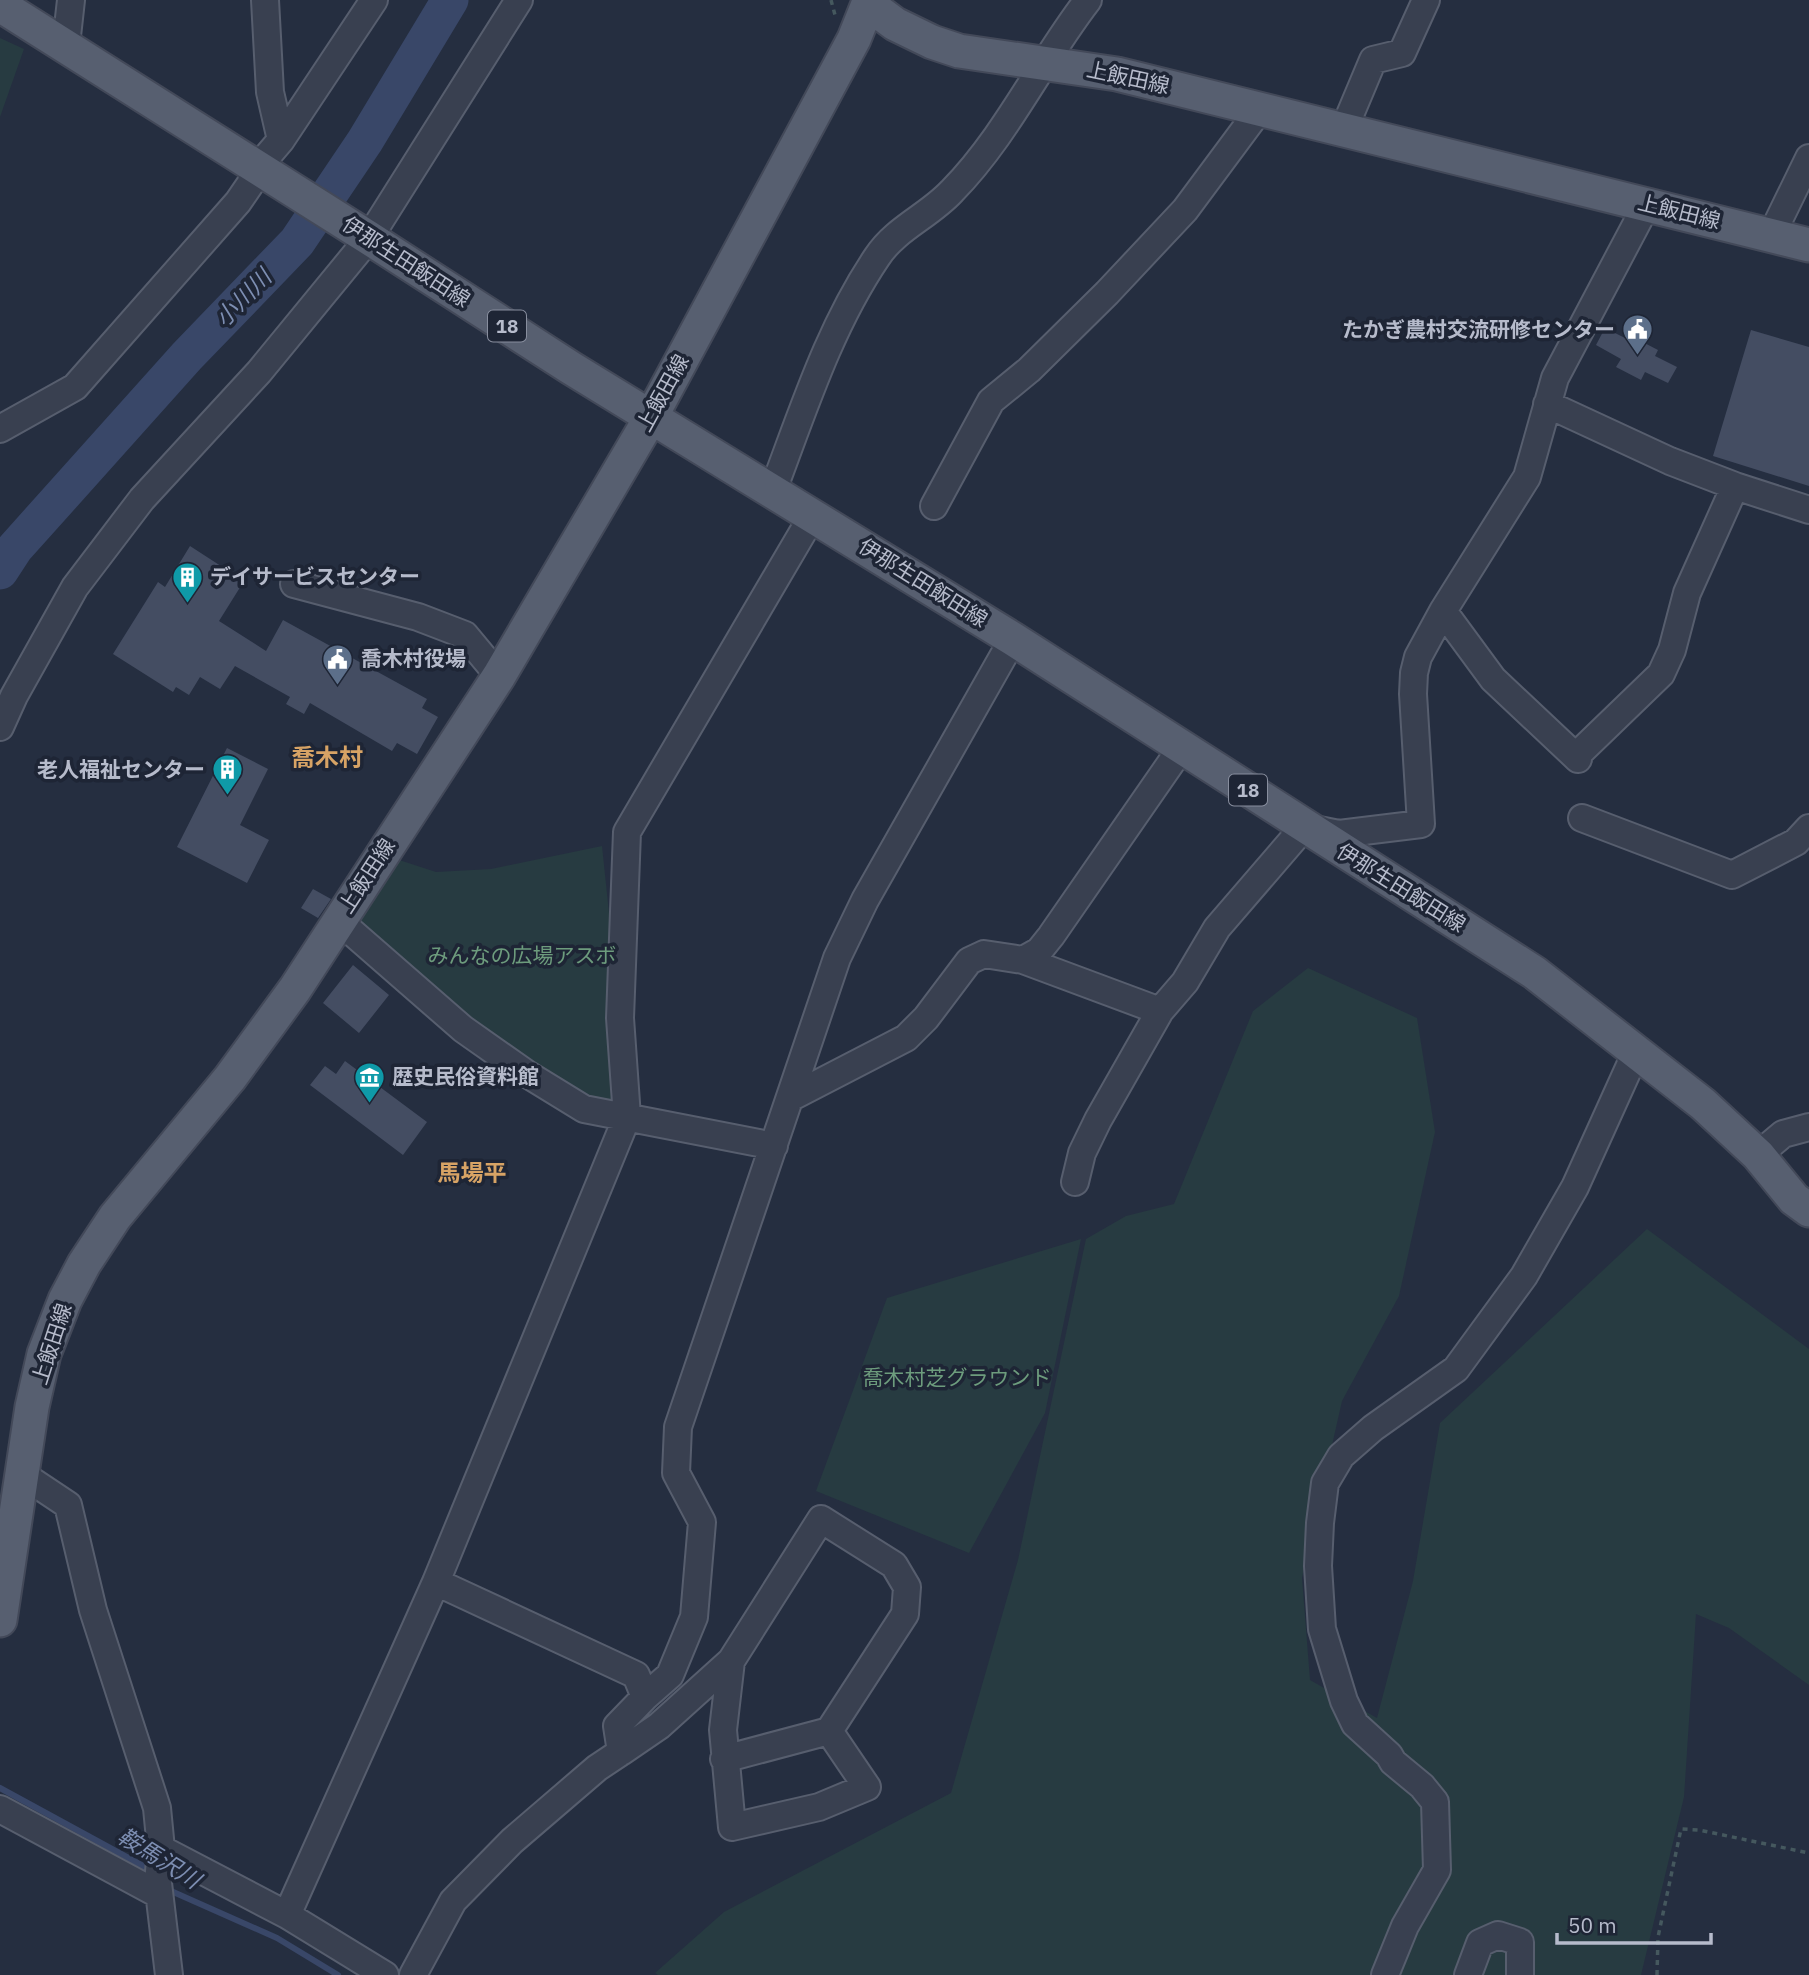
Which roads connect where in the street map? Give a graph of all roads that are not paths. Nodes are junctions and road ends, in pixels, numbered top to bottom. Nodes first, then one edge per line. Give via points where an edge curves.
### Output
1 (71, 0) edge
2 (265, 0) edge
3 (374, 0) edge
4 (519, 0) edge
5 (1088, 0) edge
6 (1426, 0) edge
7 (867, 1) edge
8 (0, 5) edge
9 (66, 45) junction
10 (1044, 62) junction
11 (1260, 109) junction
12 (1345, 129) junction
13 (281, 140) junction
14 (1809, 158) edge
15 (259, 175) junction
16 (1647, 205) junction
17 (366, 236) junction
18 (1772, 236) junction
19 (1809, 245) edge
20 (1547, 404) junction
21 (651, 417) junction
22 (0, 429) edge
23 (1735, 486) junction
24 (773, 490) junction
25 (934, 506) dead end
26 (1809, 510) edge
27 (813, 515) junction
28 (294, 584) dead end
29 (1443, 611) junction
30 (1013, 639) junction
31 (499, 676) junction
32 (0, 727) edge
33 (1182, 747) junction
34 (1582, 818) dead end
35 (1304, 827) junction
36 (1809, 828) edge
37 (338, 920) junction
38 (1023, 960) junction
39 (1160, 1011) junction
40 (1637, 1050) junction
41 (790, 1098) junction
42 (627, 1117) junction
43 (1809, 1127) edge
44 (774, 1146) junction
45 (1758, 1155) junction
46 (1074, 1182) dead end
47 (1809, 1210) edge
48 (23, 1475) junction
49 (436, 1582) junction
50 (0, 1620) edge
51 (731, 1661) junction
52 (645, 1697) junction
53 (829, 1731) junction
54 (621, 1752) junction
55 (724, 1759) junction
56 (0, 1809) edge
57 (161, 1849) junction
58 (159, 1894) junction
59 (286, 1915) junction
60 (169, 1975) edge
61 (385, 1975) edge
62 (413, 1975) edge
63 (1385, 1975) edge
64 (1468, 1975) edge
65 (1520, 1975) edge

1 - 9 street
2 - 13 street via 270,92
3 - 13 street
4 - 17 street
5 - 10 street
6 - 12 street via 1402,53 1373,60
7 - 10 main road, 上飯田線 via 895,24 958,51
7 - 21 main road, 上飯田線 via 854,39
8 - 9 main road, 伊那生田飯田線 / 18
9 - 15 main road, 伊那生田飯田線 / 18
10 - 11 main road, 上飯田線 via 1117,74
10 - 24 street via 995,140 952,191 890,238 876,258 835,329
11 - 12 main road, 上飯田線
11 - 25 street via 1185,211 1029,370 991,401
12 - 16 main road, 上飯田線
13 - 15 street
14 - 18 street
15 - 17 main road, 伊那生田飯田線 / 18
15 - 22 street via 75,387
16 - 18 main road, 上飯田線
16 - 20 street via 1555,378
17 - 21 main road, 伊那生田飯田線 / 18
17 - 32 street via 260,372 134,510 75,587
18 - 19 main road, 上飯田線
20 - 23 street
20 - 29 street via 1527,477
21 - 24 main road, 伊那生田飯田線 / 18
21 - 31 main road, 上飯田線
23 - 26 street
23 - 29 street via 1687,593 1661,674 1577,757 1493,679
24 - 27 main road, 伊那生田飯田線 / 18
27 - 30 main road, 伊那生田飯田線 / 18
27 - 42 street via 627,832 620,1018
28 - 31 street via 418,617 465,635
29 - 35 street via 1414,673 1421,824 1339,834
30 - 33 main road, 伊那生田飯田線 / 18
30 - 41 street via 865,900 837,958
31 - 37 main road, 上飯田線
33 - 35 main road, 伊那生田飯田線 / 18
33 - 38 street via 1051,936 1039,951
34 - 36 street via 1732,875 1796,842
35 - 39 street via 1217,928 1185,982
35 - 40 main road, 伊那生田飯田線 / 18 via 1535,973
37 - 42 street via 463,1029 527,1074 584,1109
37 - 48 main road, 上飯田線 via 230,1078 115,1217 84,1264 44,1354
38 - 39 street
38 - 41 street via 985,954 969,961 906,1038
39 - 46 street via 1098,1120
40 - 45 main road, 伊那生田飯田線 / 18
40 - 63 street via 1575,1187 1524,1276 1455,1369 1341,1456 1325,1483 1318,1566 1322,1629 1344,1701 1355,1724 1435,1802 1437,1870 1405,1926
41 - 44 street
42 - 44 street
42 - 49 street
43 - 45 street via 1783,1134
44 - 52 street via 678,1427 676,1473 702,1522 694,1617 670,1675
45 - 47 main road, 伊那生田飯田線 / 18 via 1794,1199
48 - 50 main road, 上飯田線
48 - 57 street via 68,1505 93,1610 157,1808
49 - 52 street via 636,1675
49 - 59 street
51 - 53 street via 821,1519 894,1565 907,1587 905,1614
51 - 54 street via 659,1726
51 - 55 street
52 - 54 street via 617,1726
53 - 55 street
53 - 55 street via 867,1787 819,1807 732,1827
54 - 62 street via 512,1841 453,1901
56 - 58 street
57 - 58 street
57 - 59 street
58 - 60 street
59 - 61 street
64 - 65 street via 1480,1943 1498,1935 1520,1942

